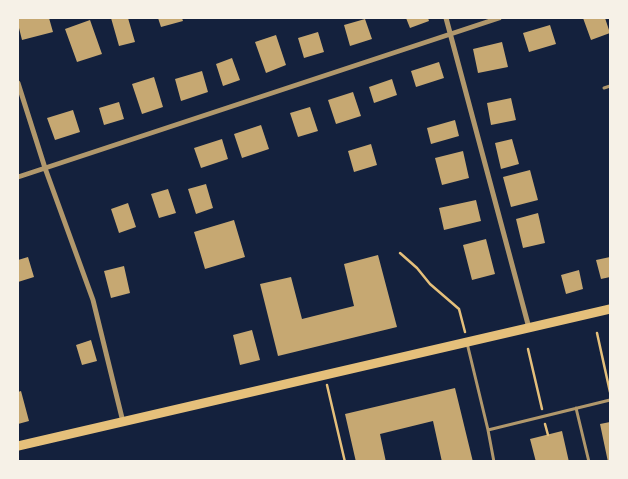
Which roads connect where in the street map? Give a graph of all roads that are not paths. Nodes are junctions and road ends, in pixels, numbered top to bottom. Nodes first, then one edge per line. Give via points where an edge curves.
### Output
1 (446, 18) edge
2 (499, 18) edge
3 (451, 33) junction
4 (18, 83) edge
5 (610, 86) edge
6 (604, 88) dead end
7 (46, 168) junction
8 (18, 177) edge
9 (610, 309) edge
10 (529, 328) junction
11 (467, 342) junction
12 (610, 400) edge
13 (576, 408) junction
14 (123, 422) junction
15 (488, 430) junction
16 (18, 446) edge
17 (494, 462) edge
18 (589, 462) edge

1 - 3 street
2 - 3 street
3 - 7 street
3 - 10 street
4 - 7 street
5 - 6 lane
7 - 8 street
7 - 14 street via 93,300
9 - 10 main road
10 - 11 main road
11 - 14 main road
11 - 15 lane
12 - 13 lane
13 - 15 lane
13 - 18 lane
14 - 16 main road
15 - 17 lane

